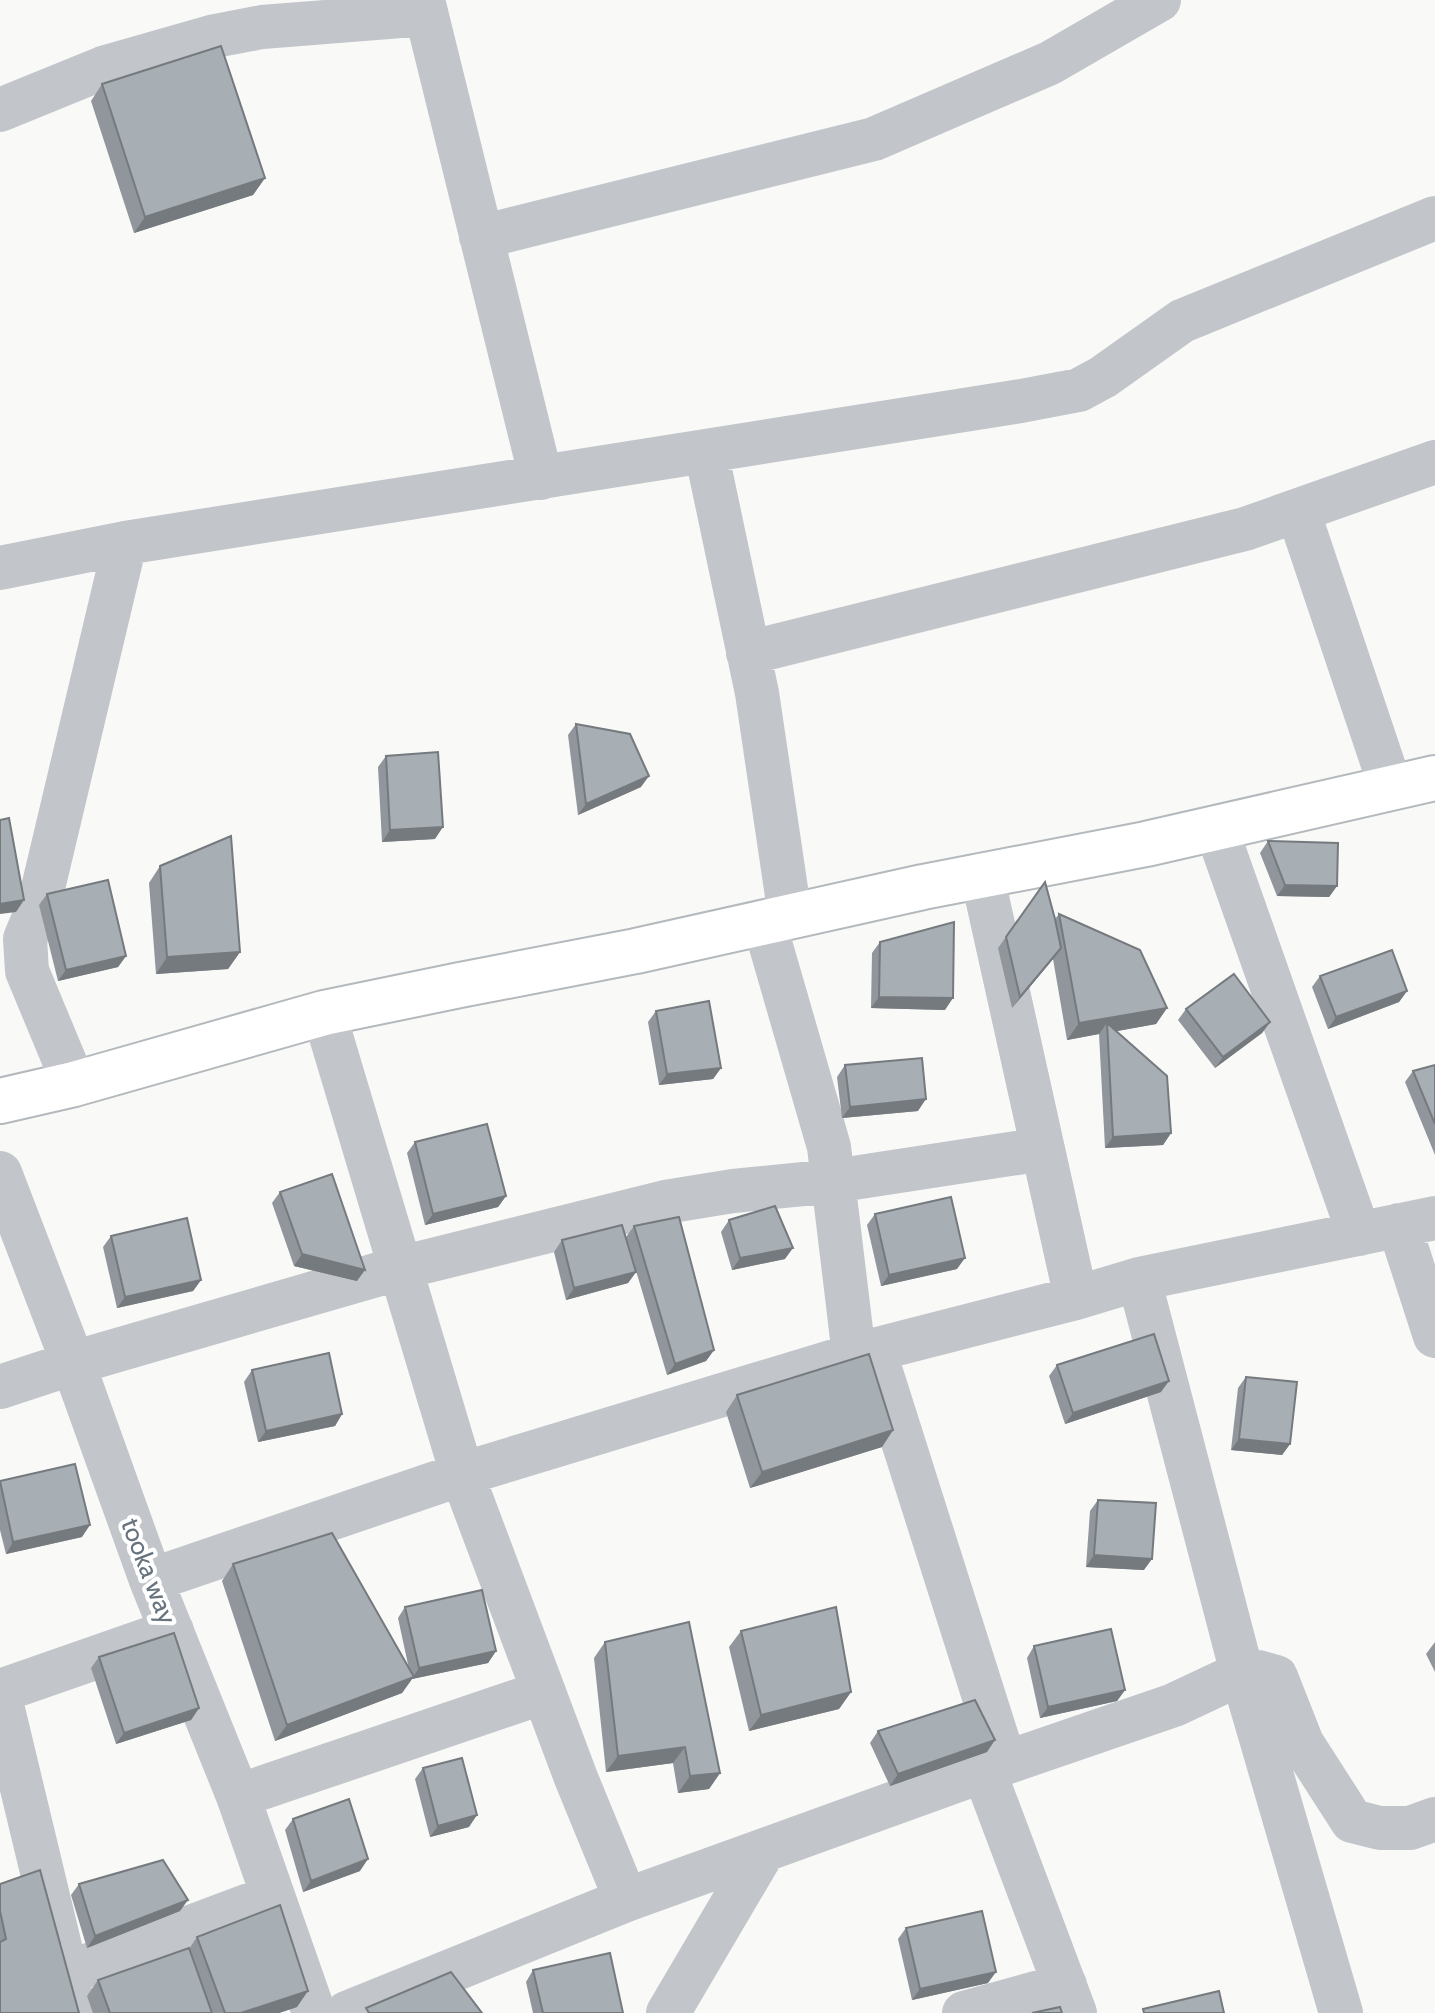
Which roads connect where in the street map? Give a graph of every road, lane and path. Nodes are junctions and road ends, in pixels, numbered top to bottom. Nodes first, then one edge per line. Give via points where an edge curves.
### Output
1 (1159, 0) edge
2 (424, 7) edge
3 (0, 110) edge
4 (1435, 218) edge
5 (481, 237) junction
6 (706, 451) junction
7 (1435, 462) edge
8 (541, 478) junction
9 (1298, 511) junction
10 (125, 543) junction
11 (0, 568) edge
12 (748, 653) junction
13 (1435, 778) edge
14 (1391, 788) junction
15 (1216, 828) junction
16 (982, 875) junction
17 (777, 919) junction
18 (324, 1013) junction
19 (74, 1084) junction
20 (0, 1101) edge
21 (1043, 1149) junction
22 (0, 1173) edge
23 (834, 1181) junction
24 (1398, 1226) edge
25 (400, 1268) junction
26 (1139, 1279) junction
27 (1076, 1298) junction
28 (1435, 1336) edge
29 (864, 1352) junction
30 (73, 1363) junction
31 (0, 1387) edge
32 (462, 1474) junction
33 (151, 1580) junction
34 (172, 1631) junction
35 (1242, 1673) junction
36 (0, 1691) edge
37 (544, 1692) junction
38 (0, 1697) edge
39 (995, 1767) junction
40 (238, 1796) junction
41 (1435, 1819) edge
42 (764, 1850) junction
43 (273, 1896) junction
44 (626, 1900) junction
45 (71, 1993) edge
46 (1070, 1999) edge
47 (314, 2013) edge
48 (347, 2013) edge
49 (668, 2013) edge
50 (964, 2013) edge
51 (1341, 2013) edge

1 - 5 street via 1050,63 874,139
2 - 3 street via 215,36 103,68
2 - 5 street
4 - 6 street via 1182,321 1079,390
5 - 8 street
6 - 8 street
6 - 12 street
7 - 9 street
8 - 10 street
9 - 12 street via 1245,529
9 - 14 street
10 - 11 street
10 - 19 street via 39,905 25,939 27,971
12 - 17 street via 757,693
13 - 14 street
14 - 15 street
15 - 16 street
15 - 24 street
16 - 17 street
16 - 21 street
17 - 18 street
17 - 23 street
18 - 19 street
18 - 25 street
19 - 20 street
21 - 23 street
21 - 27 street
22 - 30 street, tooka way
23 - 25 street via 665,1202
23 - 29 street
24 - 26 street
24 - 28 street
25 - 30 street
25 - 32 street
26 - 27 street
26 - 35 street
27 - 29 street
29 - 32 street
29 - 39 street
30 - 31 street
30 - 33 street, tooka way
32 - 33 street
32 - 37 street
33 - 34 street, tooka way
34 - 36 street
34 - 40 street, tooka way
35 - 39 street via 1174,1705
35 - 41 street via 1276,1677 1302,1743 1352,1821 1410,1828
35 - 51 street
37 - 40 street
37 - 44 street
38 - 45 street
39 - 42 street
39 - 46 street
40 - 43 street, tooka way
42 - 44 street
42 - 49 street
43 - 45 street
43 - 47 street, tooka way
44 - 48 street via 461,1987
46 - 50 street

